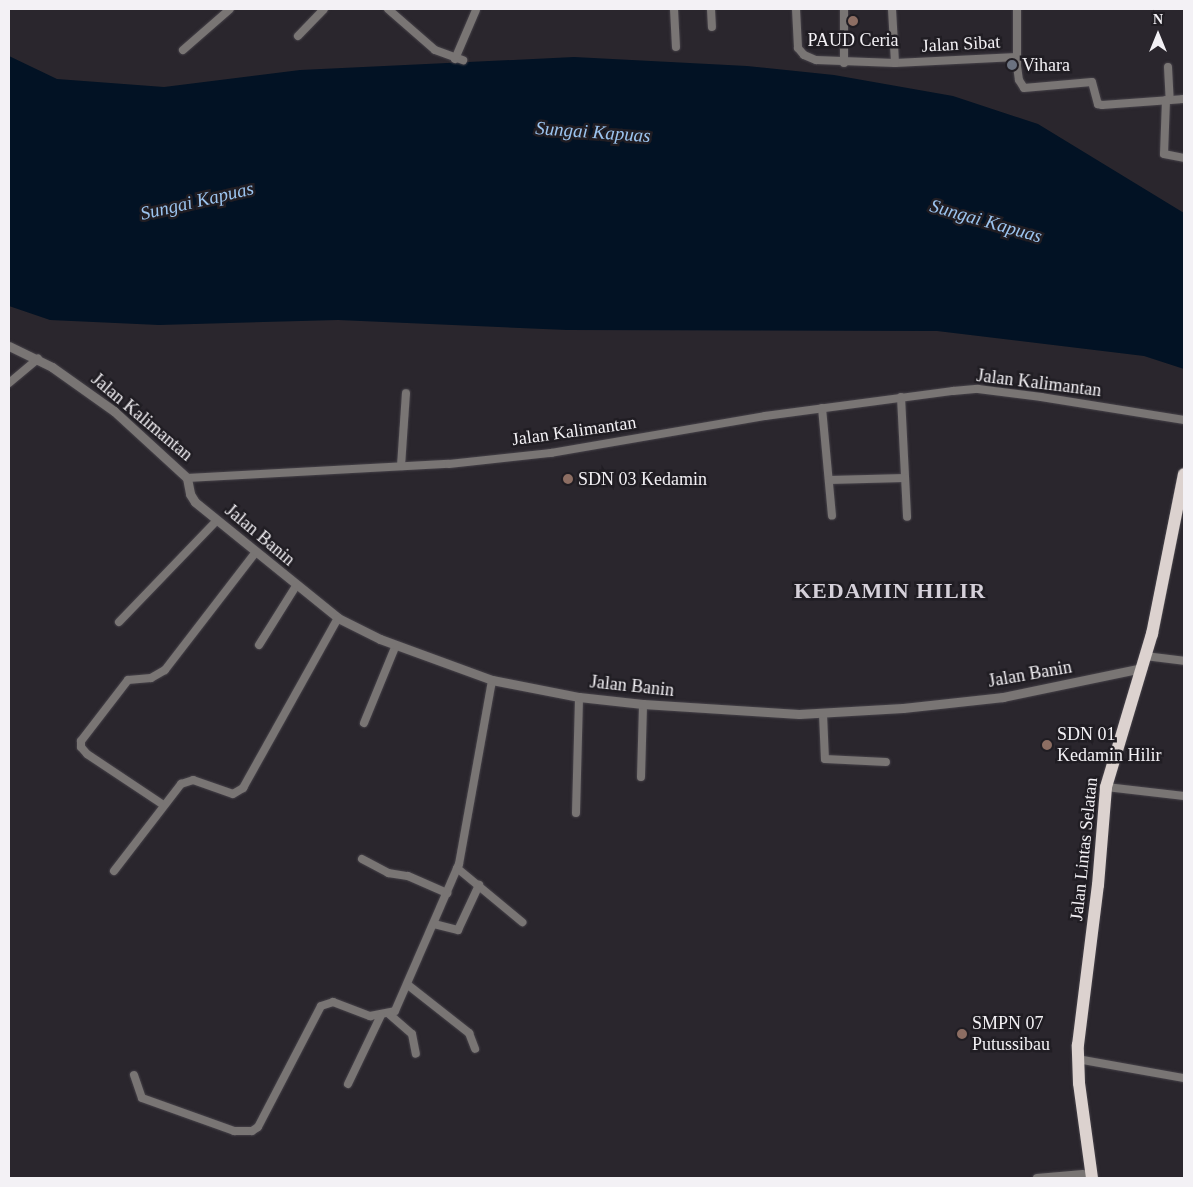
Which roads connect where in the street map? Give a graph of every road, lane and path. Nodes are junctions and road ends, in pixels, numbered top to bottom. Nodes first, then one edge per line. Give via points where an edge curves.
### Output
1 (230, 9) edge
2 (324, 9) edge
3 (388, 9) edge
4 (674, 9) edge
5 (712, 9) edge
6 (796, 9) edge
7 (844, 9) edge
8 (892, 9) edge
9 (1017, 9) edge
10 (476, 10) edge
11 (712, 27) dead end
12 (298, 36) dead end
13 (676, 47) dead end
14 (183, 50) dead end
15 (1017, 56) junction
16 (844, 63) junction
17 (895, 63) junction
18 (1168, 67) dead end
19 (1184, 99) edge
20 (1168, 100) junction
21 (1184, 158) edge
22 (9, 346) edge
23 (38, 359) junction
24 (9, 383) edge
25 (406, 393) dead end
26 (901, 397) junction
27 (822, 408) junction
28 (1184, 420) edge
29 (401, 466) junction
30 (1184, 474) edge
31 (187, 478) junction
32 (905, 478) junction
33 (829, 480) junction
34 (832, 516) dead end
35 (907, 517) dead end
36 (217, 520) junction
37 (256, 552) junction
38 (296, 586) junction
39 (338, 618) junction
40 (119, 622) dead end
41 (259, 645) dead end
42 (396, 645) junction
43 (1142, 657) junction
44 (1184, 660) edge
45 (492, 680) junction
46 (579, 697) junction
47 (643, 704) junction
48 (824, 714) junction
49 (364, 723) dead end
50 (886, 762) dead end
51 (641, 777) dead end
52 (1106, 787) junction
53 (1184, 796) edge
54 (162, 804) junction
55 (576, 813) dead end
56 (362, 859) dead end
57 (457, 868) junction
58 (114, 871) dead end
59 (479, 885) junction
60 (447, 893) junction
61 (1092, 909) junction
62 (522, 922) dead end
63 (434, 924) junction
64 (408, 985) junction
65 (385, 1015) junction
66 (475, 1049) dead end
67 (416, 1054) dead end
68 (1077, 1059) junction
69 (134, 1075) dead end
70 (1184, 1078) edge
71 (348, 1084) dead end
72 (1081, 1128) junction
73 (1086, 1177) edge
74 (1037, 1178) edge

1 - 14 street
2 - 12 street
3 - 10 street via 414,34 459,60
4 - 13 street
5 - 11 street
6 - 16 street, Jalan Sibat via 798,48 804,55 816,60
7 - 16 street
8 - 17 street
9 - 15 street
15 - 17 street, Jalan Sibat
15 - 20 street via 1018,80 1024,88 1088,81 1095,85 1098,104 1102,105
16 - 17 street, Jalan Sibat
18 - 20 street
19 - 20 street
20 - 21 street via 1164,154
22 - 23 street, Jalan Kalimantan
23 - 24 street
23 - 31 street, Jalan Kalimantan via 114,411
25 - 29 street
26 - 27 street, Jalan Kalimantan
26 - 28 street, Jalan Kalimantan via 978,389
26 - 32 street
27 - 29 street, Jalan Kalimantan via 550,452
27 - 33 street
29 - 31 street, Jalan Kalimantan
30 - 43 highway, Jalan Lintas Selatan
31 - 36 street, Jalan Banin via 190,494
32 - 33 street
32 - 35 street
33 - 34 street
36 - 37 street, Jalan Banin
36 - 40 street
37 - 38 street, Jalan Banin
37 - 54 street via 165,670 151,678 128,680 81,740 81,747 88,754
38 - 39 street, Jalan Banin
38 - 41 street
39 - 42 street, Jalan Banin
39 - 54 street via 239,792 233,794 193,780 181,784
42 - 45 street, Jalan Banin
42 - 49 street
43 - 44 street, Jalan Banin
43 - 48 street, Jalan Banin via 1003,697
43 - 52 highway, Jalan Lintas Selatan
43 - 61 highway, Jalan Lintas Selatan via 1098,787
45 - 46 street, Jalan Banin
45 - 57 street
46 - 47 street, Jalan Banin
46 - 55 street
47 - 48 street, Jalan Banin
47 - 51 street
48 - 50 street via 827,761
52 - 53 street
52 - 61 highway, Jalan Lintas Selatan
54 - 58 street
56 - 60 street via 388,873 408,876
57 - 59 street
57 - 60 street
59 - 62 street
59 - 63 street via 458,930
60 - 63 street
61 - 68 highway, Jalan Lintas Selatan
61 - 72 highway, Jalan Lintas Selatan via 1071,1045
63 - 64 street
64 - 65 street via 395,1011
64 - 66 street via 469,1033
65 - 67 street via 412,1034
65 - 69 street via 370,1016 333,1002 321,1006 258,1127 252,1131 234,1131 142,1098
65 - 71 street
68 - 70 street
68 - 72 highway, Jalan Lintas Selatan
72 - 73 highway, Jalan Lintas Selatan
73 - 74 street

